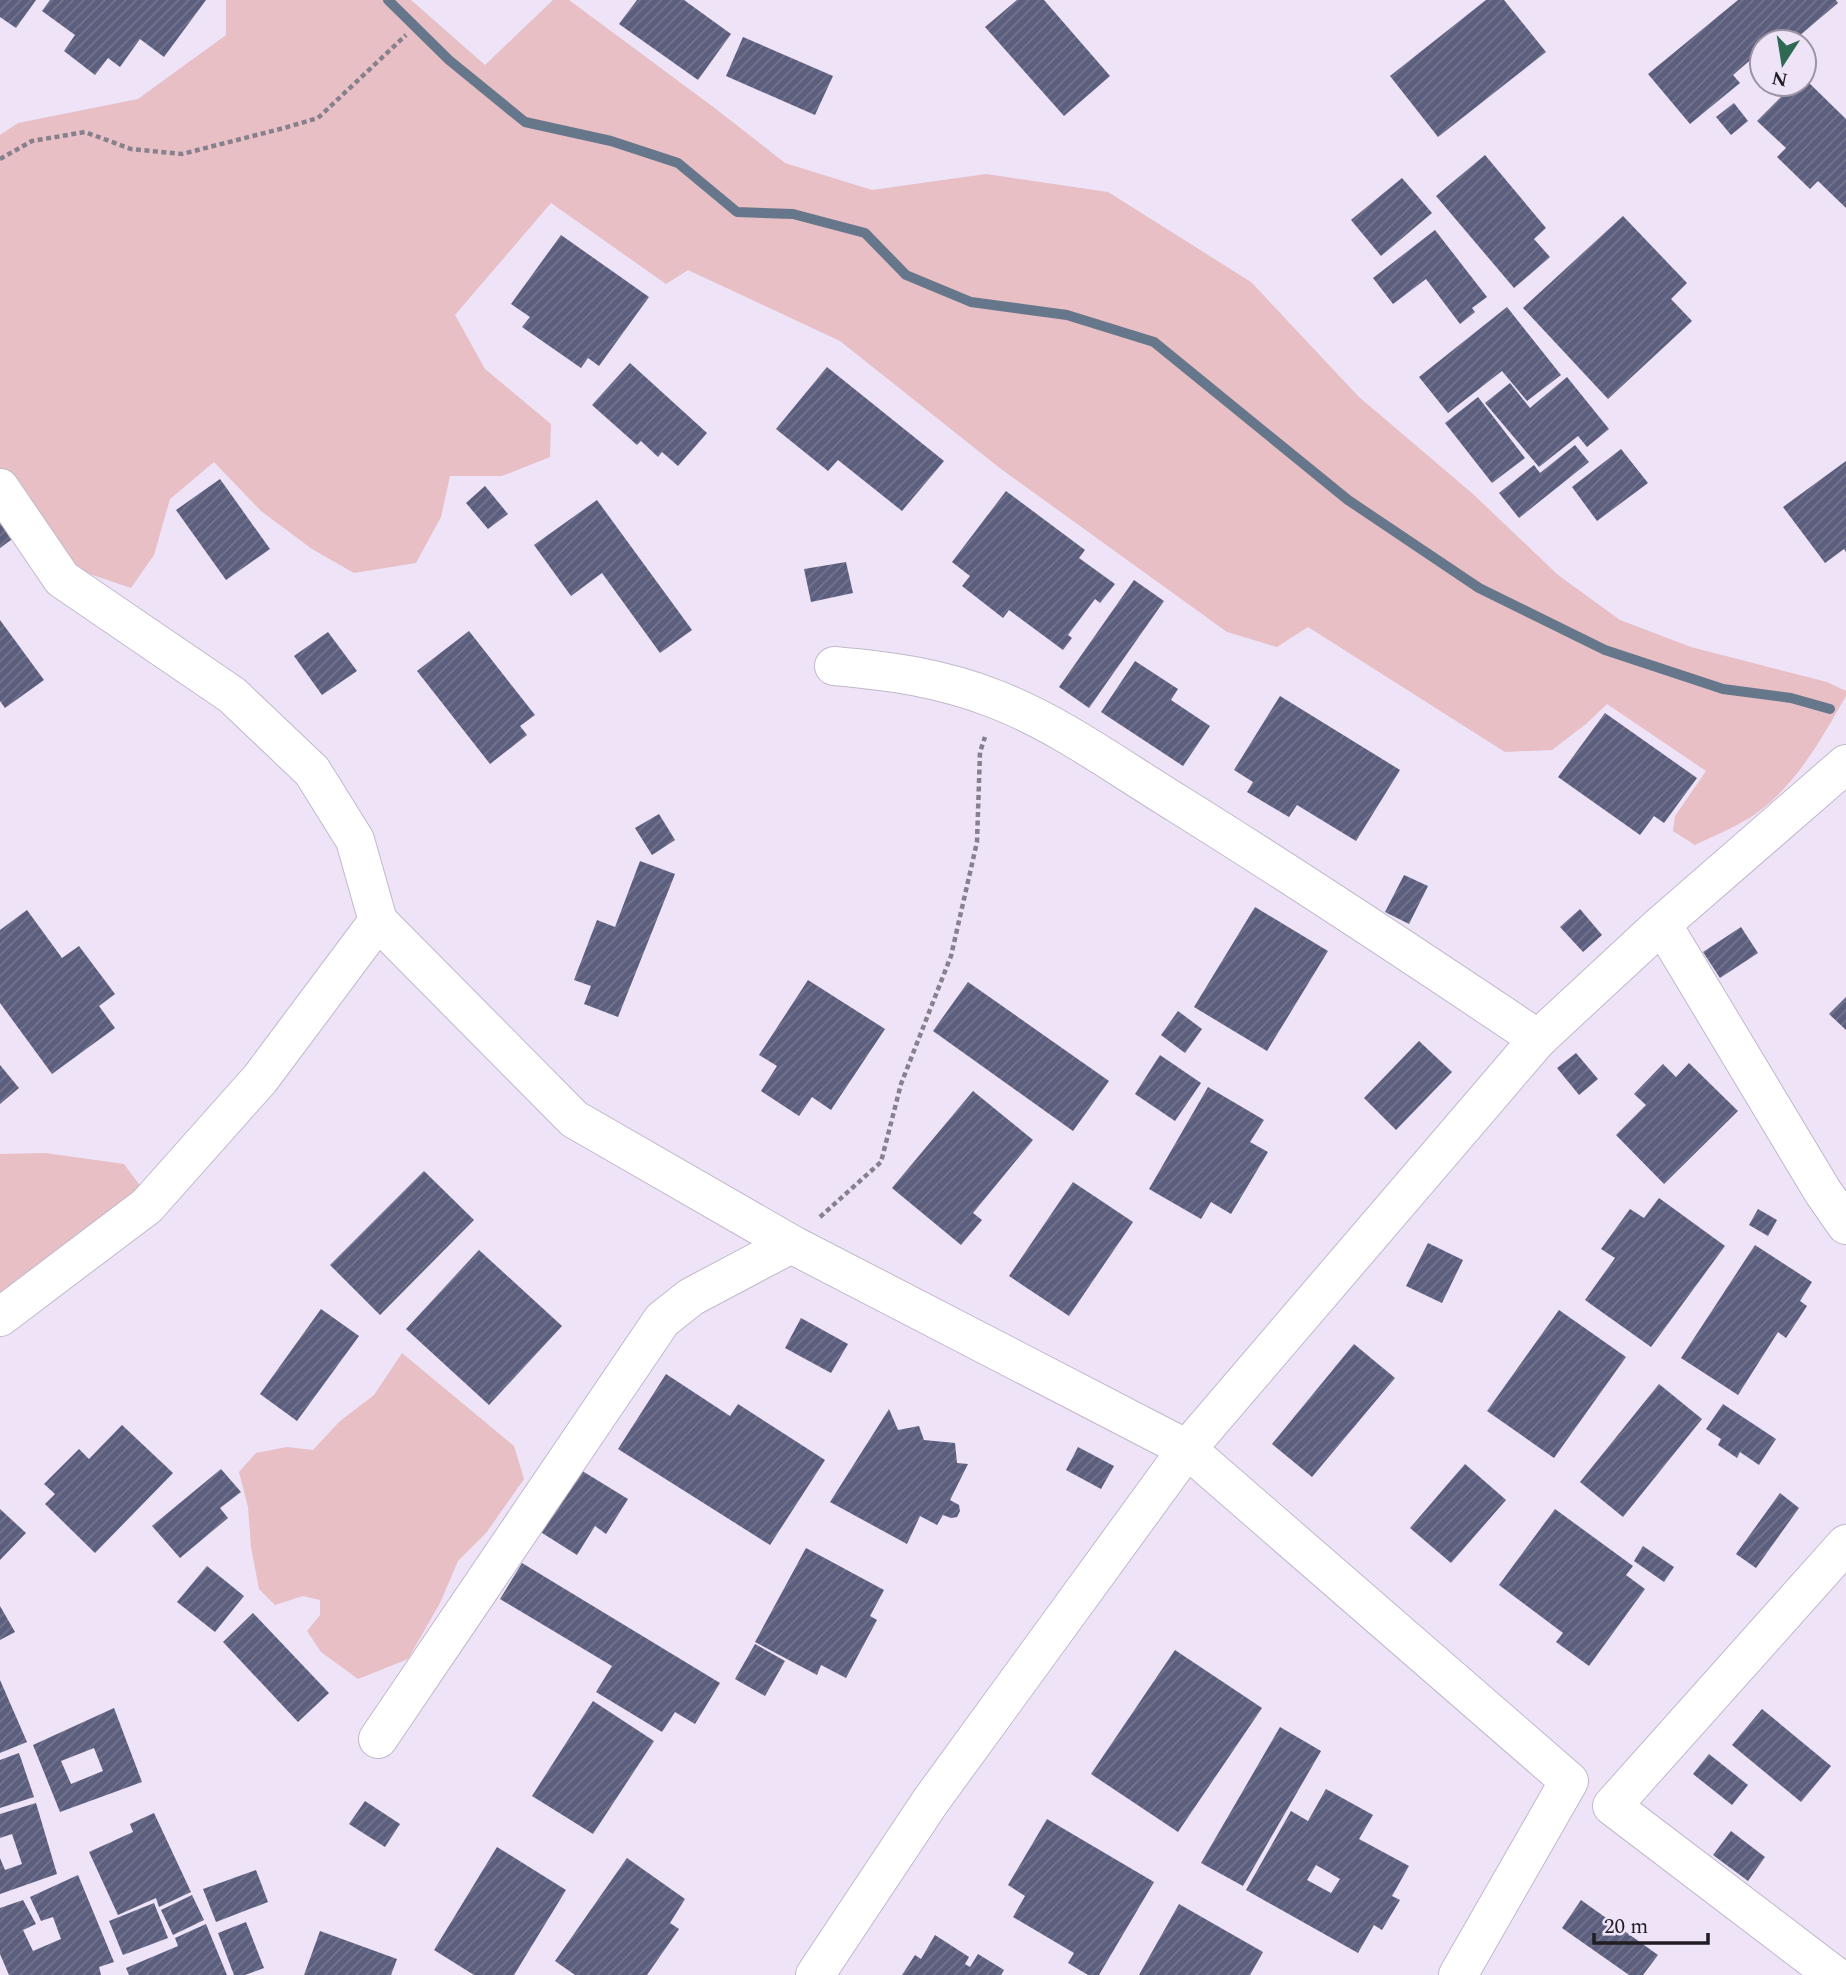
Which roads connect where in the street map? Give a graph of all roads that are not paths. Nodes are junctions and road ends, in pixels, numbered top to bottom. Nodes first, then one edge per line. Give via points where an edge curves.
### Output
1 (0, 488) edge
2 (834, 667) dead end
3 (1846, 764) edge
4 (378, 921) junction
5 (1662, 924) junction
6 (1538, 1039) junction
7 (1846, 1225) edge
8 (791, 1244) junction
9 (0, 1317) edge
10 (1187, 1449) junction
11 (1846, 1544) edge
12 (378, 1739) dead end
13 (1569, 1781) junction
14 (1612, 1806) junction
15 (815, 1975) edge
16 (1458, 1975) edge
17 (1834, 1975) edge

1 - 4 street via 62,579 232,695 312,771 355,840
2 - 6 street via 901,672 951,684 1055,727 1307,885
3 - 5 street
4 - 8 street via 574,1119
4 - 9 street via 260,1079 147,1206
5 - 6 street
5 - 7 street
6 - 10 street
8 - 10 street
8 - 12 street via 691,1297 662,1320
10 - 13 street
10 - 15 street via 930,1802
11 - 14 street
13 - 14 street
13 - 16 street
14 - 17 street

